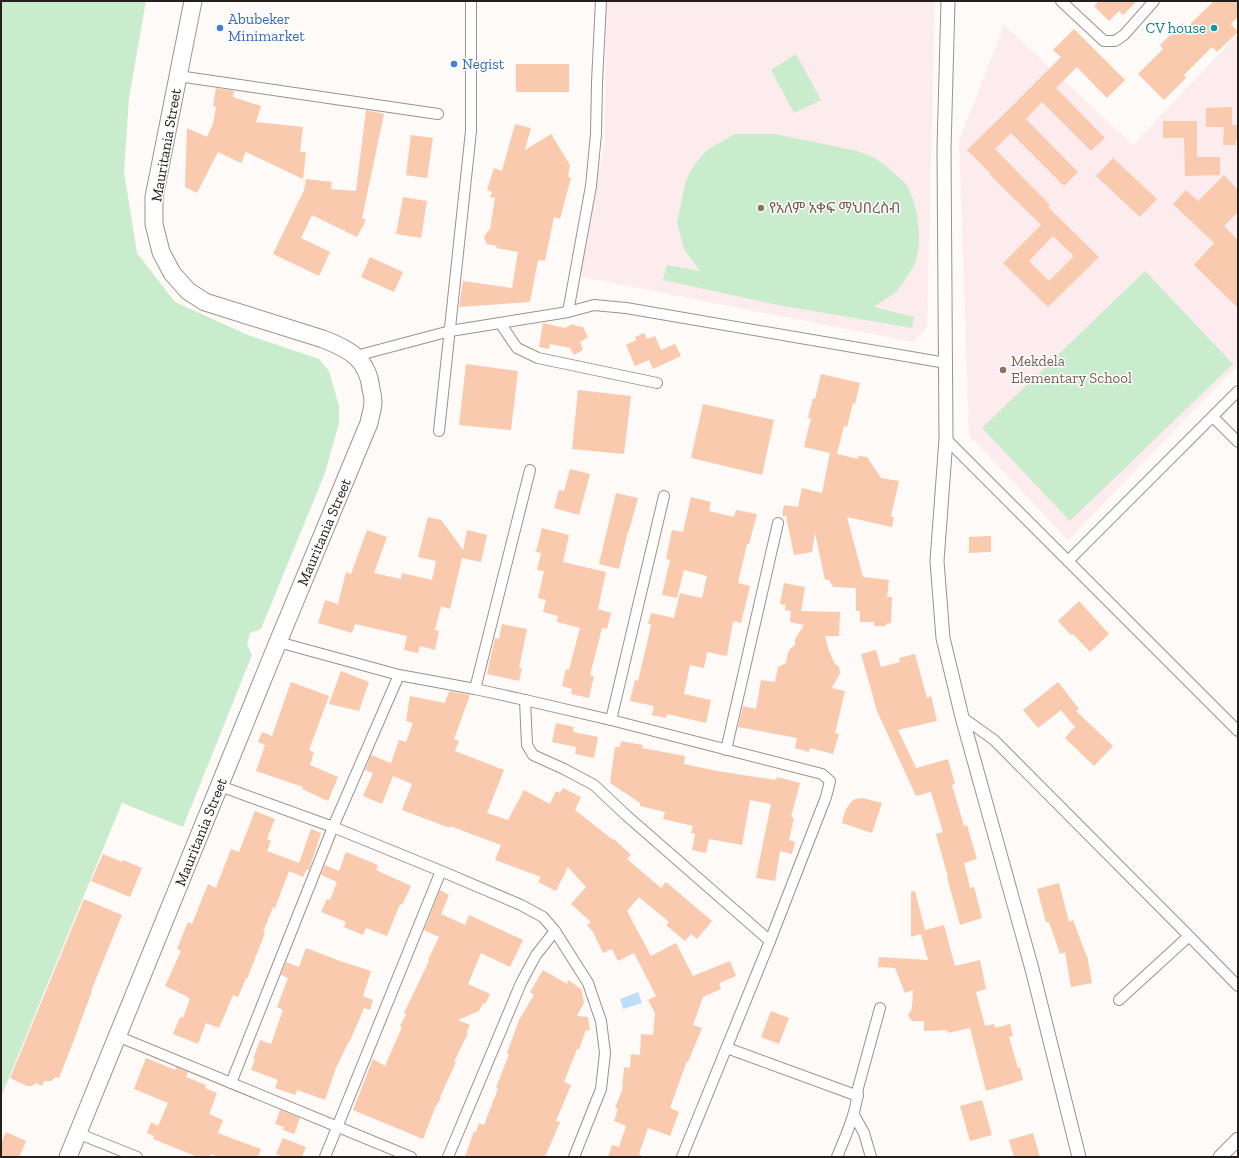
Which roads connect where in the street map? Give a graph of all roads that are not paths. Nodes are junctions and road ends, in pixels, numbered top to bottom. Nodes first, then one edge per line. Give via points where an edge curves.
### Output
1 (193, 1) edge
2 (471, 1) edge
3 (601, 1) edge
4 (948, 1) edge
5 (1061, 1) edge
6 (1154, 1) edge
7 (178, 76) junction
8 (438, 114) dead end
9 (568, 312) junction
10 (500, 323) junction
11 (450, 331) junction
12 (356, 356) junction
13 (946, 363) junction
14 (657, 383) dead end
15 (1238, 391) edge
16 (1213, 416) junction
17 (439, 431) dead end
18 (946, 439) junction
19 (1238, 442) edge
20 (530, 470) dead end
21 (664, 496) dead end
22 (778, 523) dead end
23 (1068, 561) junction
24 (278, 642) junction
25 (400, 675) junction
26 (475, 689) junction
27 (525, 700) junction
28 (962, 717) junction
29 (611, 720) junction
30 (1238, 731) edge
31 (726, 750) junction
32 (220, 786) junction
33 (333, 827) junction
34 (441, 871) junction
35 (555, 931) junction
36 (1189, 936) junction
37 (770, 941) junction
38 (1238, 986) edge
39 (1119, 1000) dead end
40 (880, 1008) dead end
41 (117, 1036) junction
42 (727, 1048) junction
43 (231, 1082) junction
44 (858, 1096) junction
45 (854, 1115) junction
46 (338, 1127) junction
47 (77, 1133) junction
48 (1238, 1139) edge
49 (68, 1157) edge
50 (137, 1157) edge
51 (325, 1157) edge
52 (411, 1157) edge
53 (448, 1157) edge
54 (574, 1157) edge
55 (682, 1157) edge
56 (837, 1157) edge
57 (871, 1157) edge
58 (1079, 1157) edge
59 (1220, 1157) edge

1 - 7 main road, Mauritania Street
2 - 11 street via 471,130
3 - 9 street via 596,134 591,186
4 - 13 street via 944,149
5 - 6 street via 1104,41 1115,41 1124,35
7 - 8 street
7 - 12 main road, Mauritania Street via 154,197 154,224 161,252 172,273 188,291 205,302 323,339 342,346
9 - 10 street
9 - 13 street via 594,305 626,308
10 - 11 street
10 - 14 street via 517,348 538,358
11 - 12 street
11 - 17 street
12 - 24 main road, Mauritania Street via 365,367 370,381 373,401 369,423
13 - 18 street
15 - 16 street
16 - 19 street
16 - 23 street
18 - 23 street
18 - 28 street via 937,561 943,638
20 - 26 street
21 - 29 street
22 - 31 street
23 - 30 street
24 - 25 street
24 - 32 main road, Mauritania Street
25 - 26 street
25 - 33 street
26 - 27 street
27 - 29 street
27 - 37 street via 527,745 533,755 594,785
28 - 36 street via 994,740
28 - 58 street via 1032,969
29 - 31 street
31 - 37 street via 822,774 830,781
32 - 33 street
32 - 41 main road, Mauritania Street
33 - 34 street
33 - 43 street
34 - 35 street via 521,905 542,917
34 - 46 street
35 - 53 street via 536,955 521,983
35 - 54 street via 588,982 601,1021 605,1053 601,1089
36 - 38 street
36 - 39 street
37 - 42 street
40 - 44 street
41 - 43 street
41 - 47 main road, Mauritania Street
42 - 44 street
42 - 55 street
43 - 46 street
44 - 45 street
45 - 56 street
45 - 57 street via 864,1133
46 - 51 street
46 - 52 street
47 - 49 main road, Mauritania Street
47 - 50 street
48 - 59 street

